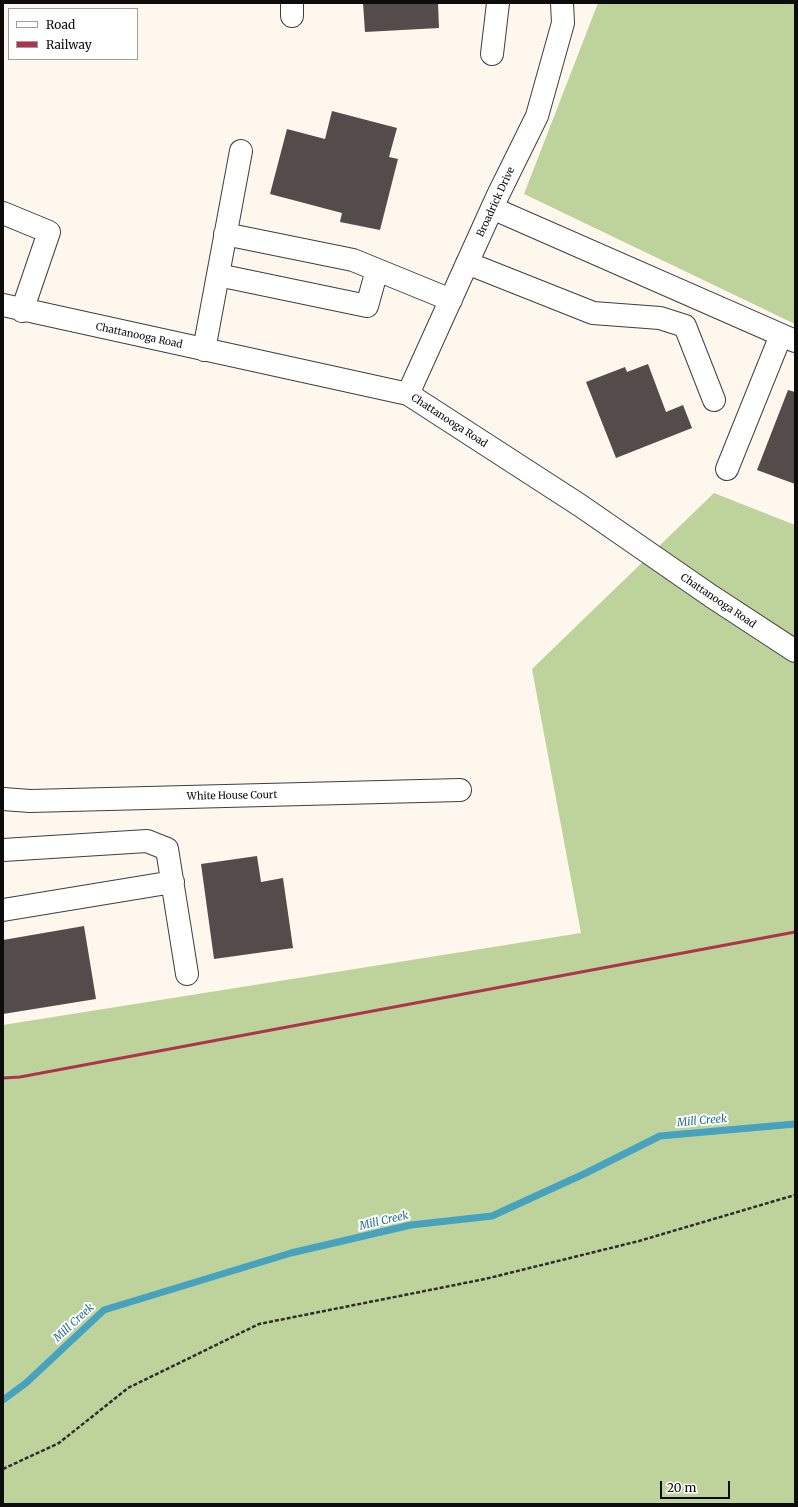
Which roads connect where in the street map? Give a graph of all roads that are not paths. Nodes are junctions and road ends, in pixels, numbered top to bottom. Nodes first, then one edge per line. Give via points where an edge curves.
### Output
1 (498, 3) edge
2 (562, 3) edge
3 (492, 54) dead end
4 (241, 151) dead end
5 (492, 208) junction
6 (3, 213) edge
7 (226, 234) junction
8 (467, 263) junction
9 (377, 270) junction
10 (218, 275) junction
11 (451, 300) junction
12 (13, 308) edge
13 (788, 338) edge
14 (204, 350) junction
15 (408, 394) junction
16 (714, 400) dead end
17 (727, 469) dead end
18 (795, 651) edge
19 (460, 790) dead end
20 (3, 799) edge
21 (3, 850) edge
22 (172, 882) junction
23 (3, 910) edge
24 (187, 974) dead end

1 - 3 street
2 - 5 street, Broadrick Drive via 563,24 536,116
4 - 7 street
5 - 8 street, Broadrick Drive
5 - 13 street
6 - 12 street via 49,232
7 - 9 street via 353,260
7 - 10 street
8 - 11 street, Broadrick Drive
8 - 16 street via 593,314 660,318 685,326
9 - 10 street via 368,306
9 - 11 street
10 - 14 street
11 - 15 street, Broadrick Drive
12 - 14 street, Chattanooga Road
13 - 17 street
14 - 15 street, Chattanooga Road
15 - 18 street, Chattanooga Road via 581,506 710,596
19 - 20 street, White House Court via 30,801
21 - 22 street via 147,841 167,849
22 - 23 street
22 - 24 street

